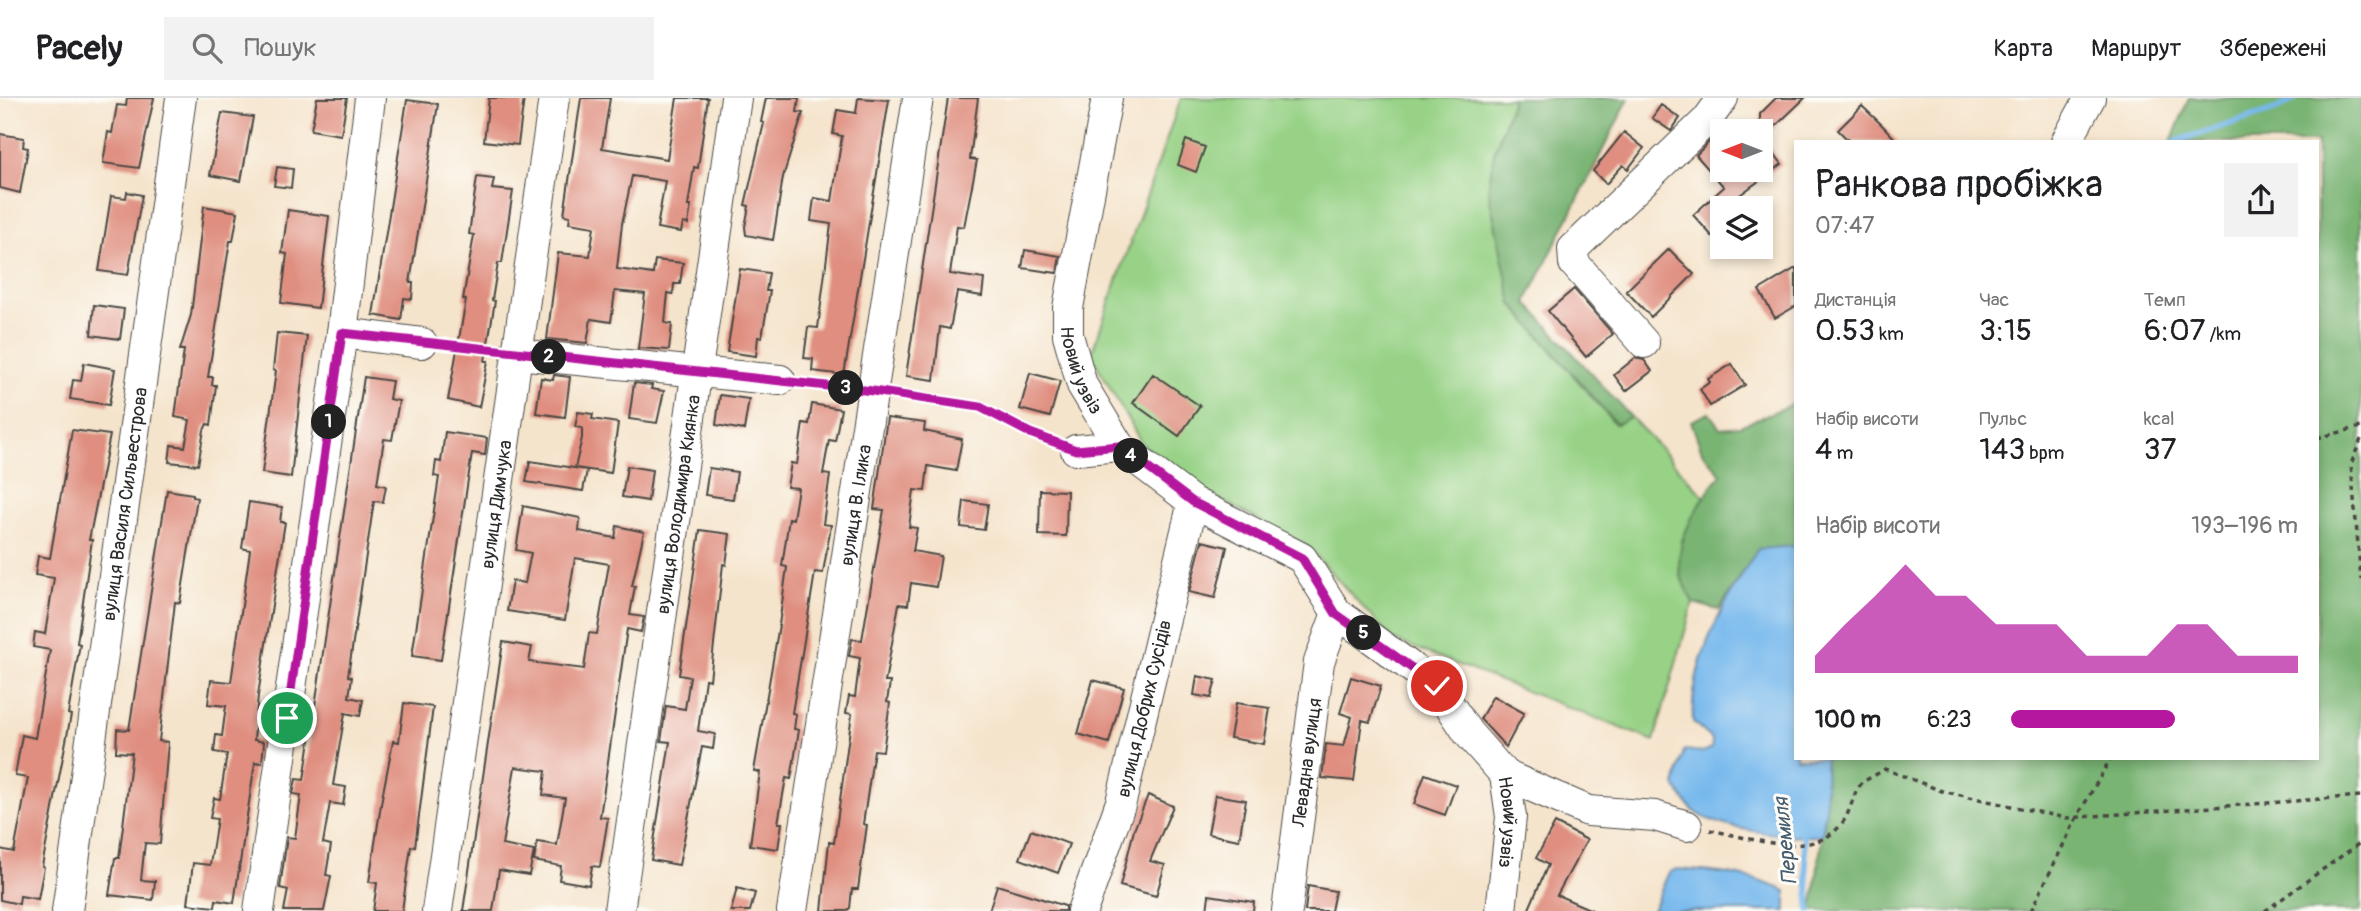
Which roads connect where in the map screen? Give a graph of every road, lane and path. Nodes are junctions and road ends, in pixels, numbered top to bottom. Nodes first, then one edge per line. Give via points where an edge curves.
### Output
1 (181, 98) edge
2 (370, 98) edge
3 (554, 98) edge
4 (736, 98) edge
5 (918, 98) edge
6 (1107, 98) edge
7 (1723, 98) edge
8 (2090, 98) edge
9 (2067, 140) edge
10 (342, 333) junction
11 (422, 343) joint
12 (1644, 343) dead end
13 (517, 354) junction
14 (696, 373) junction
15 (780, 380) joint
16 (873, 391) junction
17 (2361, 427) edge
18 (2319, 438) edge
19 (2361, 439) edge
20 (1119, 446) junction
21 (1076, 450) joint
22 (1193, 502) junction
23 (2361, 579) edge
24 (1336, 614) junction
25 (2110, 760) edge
26 (1506, 775) junction
27 (2361, 796) edge
28 (2077, 817) junction
29 (1687, 826) joint
30 (2361, 842) edge
31 (66, 911) edge
32 (260, 911) edge
33 (437, 911) edge
34 (619, 911) edge
35 (792, 911) edge
36 (1082, 911) edge
37 (1287, 911) edge
38 (1501, 911) edge
39 (2031, 911) edge
40 (2265, 911) edge

1 - 31 street, вулиця Василя Сильвестрова
2 - 10 street
3 - 13 street, вулиця Димчука
4 - 14 street, вулиця Володимира Киянка
5 - 16 street, вулиця В. Ілика
6 - 20 street, Новий узвіз via 1068,308 1068,335 1082,384
7 - 12 street via 1707,120 1573,249 1574,262
8 - 9 street
10 - 11 street
10 - 32 street
11 - 13 path
13 - 14 street
13 - 33 street, вулиця Димчука
14 - 15 street
14 - 34 street, вулиця Володимира Киянка
15 - 16 path
16 - 21 path via 980,407
16 - 35 street, вулиця В. Ілика
17 - 18 path
19 - 23 path via 2351,464
20 - 21 street
20 - 22 street, Новий узвіз
22 - 24 street, Новий узвіз via 1302,558
22 - 36 street, вулиця Добрих Сусідів via 1121,802
24 - 26 street, Новий узвіз via 1437,686 1468,733
24 - 37 street, Левадна вулиця via 1319,662
25 - 28 path
26 - 29 street via 1588,811 1655,816
26 - 38 street, Новий узвіз via 1511,817
27 - 28 path
28 - 29 path via 1942,792 1885,769 1860,785 1852,810 1840,826 1814,842 1799,846
28 - 39 path
30 - 40 path

